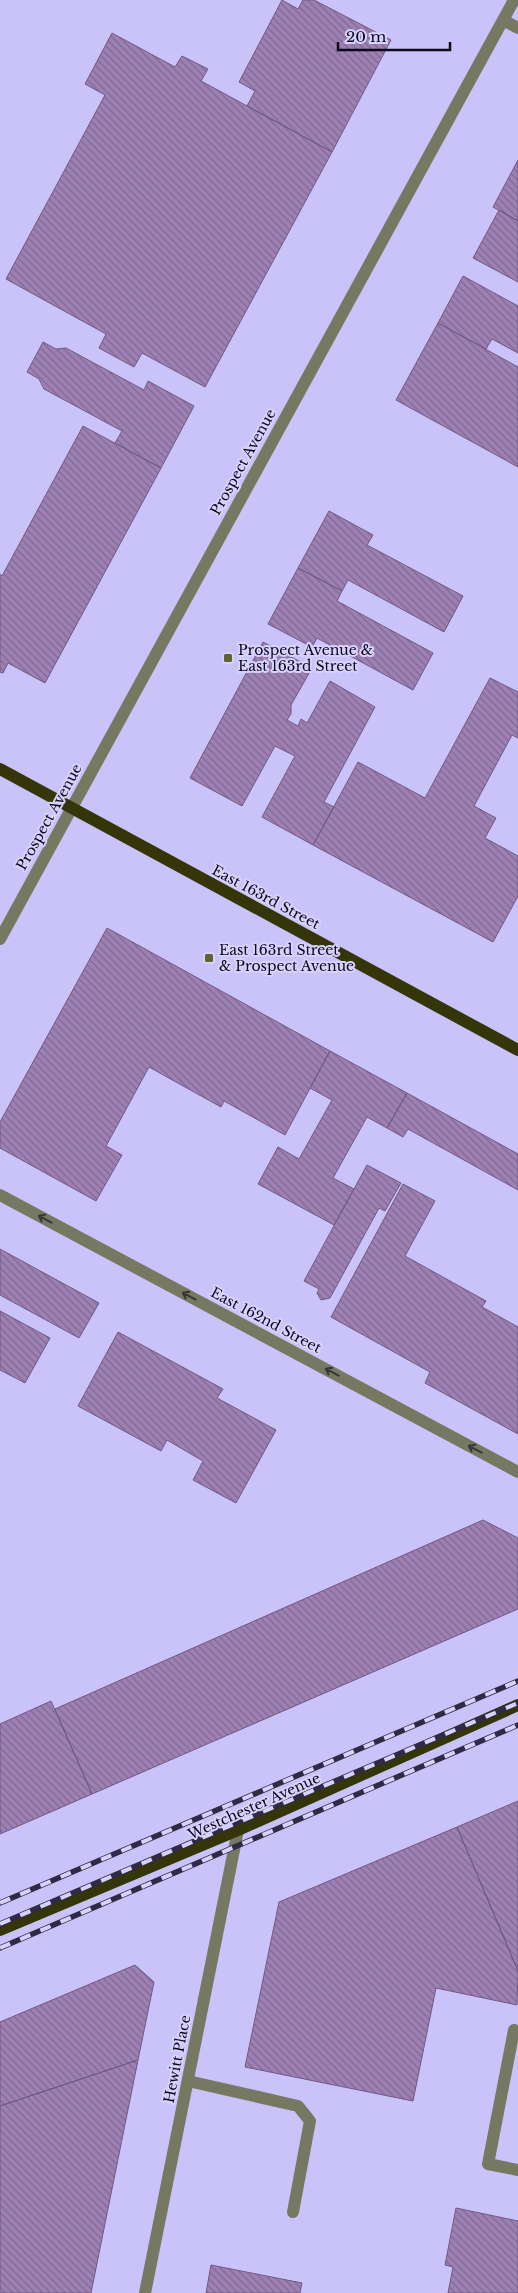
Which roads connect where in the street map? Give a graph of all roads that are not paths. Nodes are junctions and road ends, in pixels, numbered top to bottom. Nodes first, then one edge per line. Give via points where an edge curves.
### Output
1 (514, 0) edge
2 (503, 20) junction
3 (518, 28) edge
4 (0, 769) edge
5 (71, 808) junction
6 (0, 939) edge
7 (518, 1050) edge
8 (0, 1195) edge
9 (518, 1472) edge
10 (518, 1705) edge
11 (238, 1830) junction
12 (0, 1930) edge
13 (514, 2030) dead end
14 (188, 2081) junction
15 (518, 2170) edge
16 (293, 2212) dead end
17 (145, 2293) edge

1 - 2 street, Prospect Avenue
2 - 3 street
2 - 5 street, Prospect Avenue
4 - 5 main road, East 163rd Street
5 - 6 street, Prospect Avenue
5 - 7 main road, East 163rd Street
9 -> 8 street, East 162nd Street
10 - 11 main road, Westchester Avenue
11 - 12 main road, Westchester Avenue
11 - 14 street, Hewitt Place
13 - 15 street via 488,2164
14 - 16 street via 298,2106 310,2121
14 - 17 street, Hewitt Place

